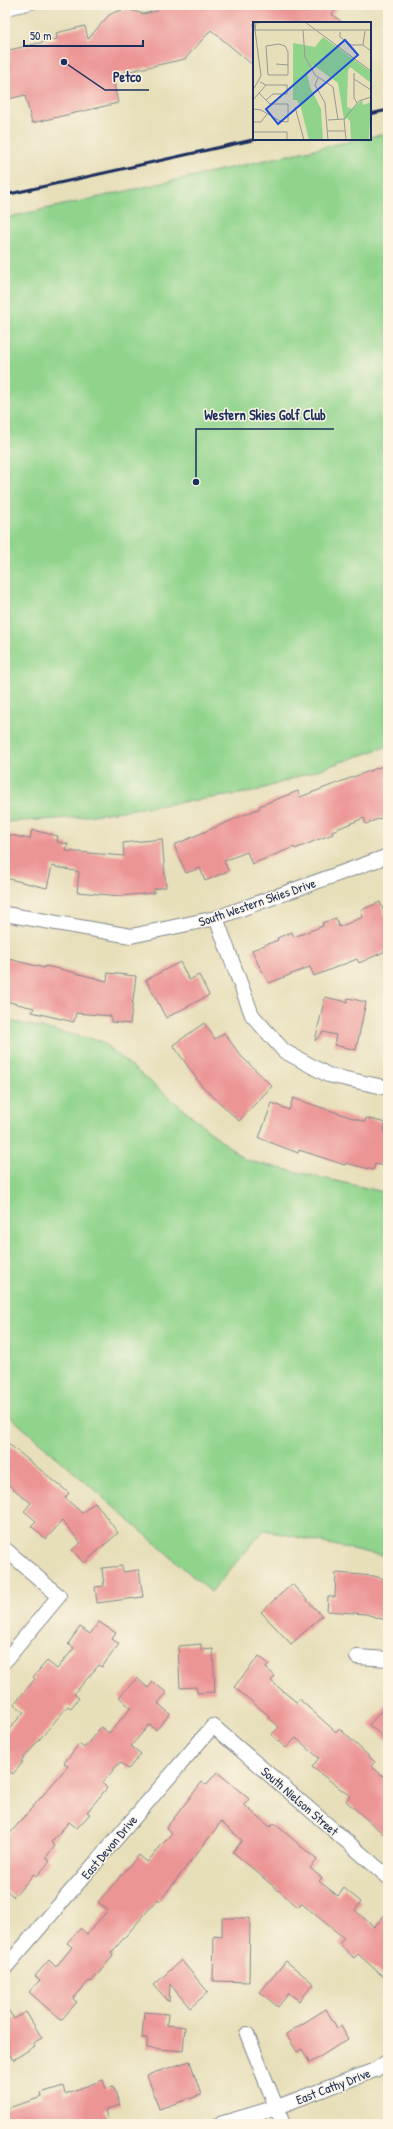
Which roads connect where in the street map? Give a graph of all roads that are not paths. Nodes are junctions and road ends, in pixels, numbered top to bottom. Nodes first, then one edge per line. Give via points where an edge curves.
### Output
1 (34, 5) edge
2 (5, 12) edge
3 (388, 856) edge
4 (5, 914) edge
5 (216, 918) junction
6 (388, 1088) edge
7 (5, 1549) edge
8 (357, 1657) dead end
9 (388, 1659) edge
10 (5, 1661) edge
11 (213, 1726) joint
12 (388, 1877) edge
13 (5, 1968) edge
14 (247, 2034) dead end
15 (388, 2061) edge
16 (277, 2107) junction
17 (220, 2124) edge
18 (283, 2124) edge

1 - 2 lane
3 - 5 street, South Western Skies Drive
4 - 5 street, South Western Skies Drive via 131,936
5 - 6 street via 252,1015 284,1051 328,1074
7 - 10 street via 59,1596
8 - 9 street
11 - 12 street, South Nielson Street
11 - 13 street, East Devon Drive
14 - 16 street
15 - 16 street, East Cathy Drive via 375,2070
16 - 17 street, East Cathy Drive
16 - 18 street

